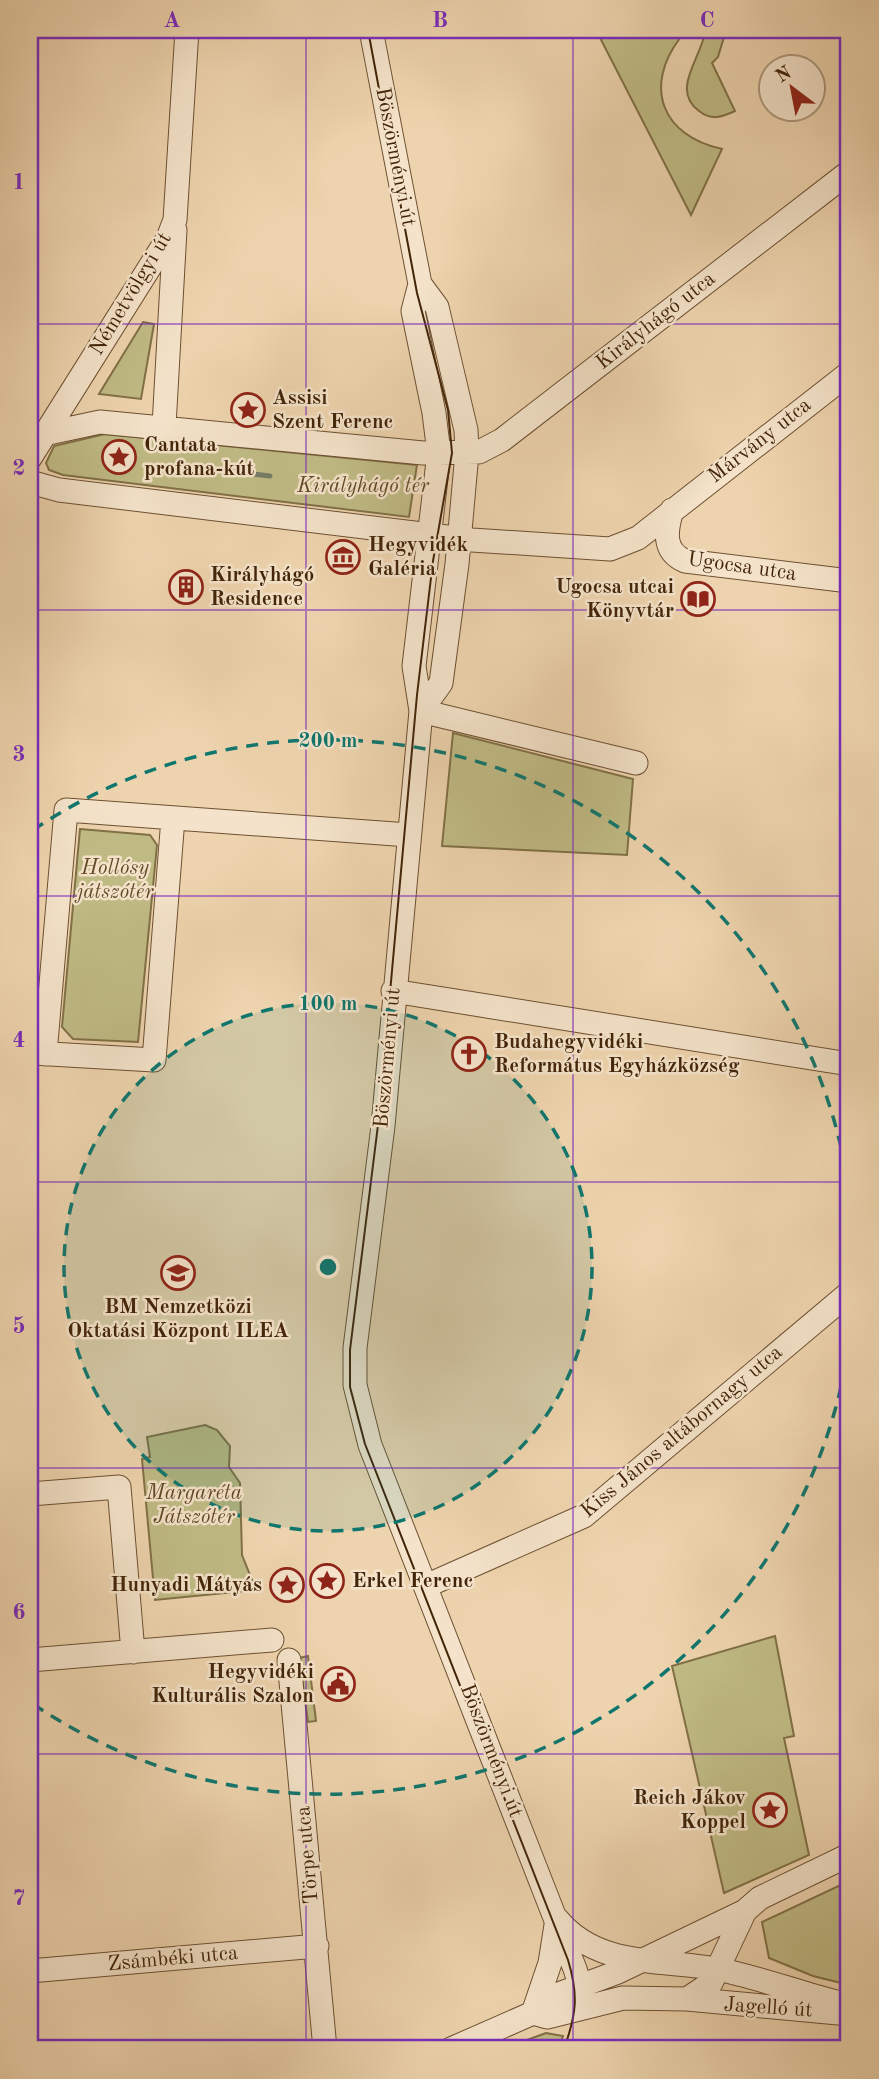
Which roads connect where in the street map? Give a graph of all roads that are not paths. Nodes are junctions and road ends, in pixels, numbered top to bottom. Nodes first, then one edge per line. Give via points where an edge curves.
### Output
1 (187, 30) edge
2 (371, 30) edge
3 (849, 172) edge
4 (175, 220) junction
5 (849, 373) edge
6 (164, 426) junction
7 (37, 436) edge
8 (454, 453) junction
9 (30, 458) edge
10 (30, 482) edge
11 (672, 510) junction
12 (444, 536) junction
13 (849, 580) edge
14 (421, 711) junction
15 (636, 763) dead end
16 (173, 818) junction
17 (409, 835) junction
18 (393, 991) junction
19 (38, 1053) edge
20 (849, 1064) edge
21 (849, 1293) edge
22 (30, 1494) edge
23 (426, 1586) junction
24 (271, 1640) dead end
25 (133, 1652) junction
26 (30, 1660) edge
27 (289, 1660) dead end
28 (849, 1855) edge
29 (745, 1911) junction
30 (555, 1916) junction
31 (317, 1946) junction
32 (638, 1960) junction
33 (719, 1970) junction
34 (30, 1971) edge
35 (579, 1996) junction
36 (687, 1999) junction
37 (849, 2006) edge
38 (533, 2012) junction
39 (849, 2014) edge
40 (326, 2049) edge
41 (451, 2049) edge

1 - 4 street, Németvölgyi út
2 - 8 street, Böszörményi út via 420,284 413,311 434,413
3 - 8 street, Királyhágó utca via 502,440 479,452
4 - 6 street
4 - 7 street, Németvölgyi út via 168,238
5 - 11 street, Márvány utca
6 - 7 street via 100,422
6 - 8 street
7 - 9 street, Németvölgyi út
8 - 12 street, Böszörményi út
10 - 12 street via 59,490
11 - 12 street via 638,538 610,549
11 - 13 street, Ugocsa utca via 665,533 676,557 685,561
12 - 14 street, Böszörményi út via 414,666
12 - 14 street, Böszörményi út via 440,683
14 - 15 street
14 - 17 street, Böszörményi út
16 - 17 street
16 - 19 street via 66,810
16 - 19 street via 155,1060
17 - 18 street, Böszörményi út
18 - 20 street
18 - 23 street, Böszörményi út via 383,1126 355,1348 358,1404 384,1439 432,1558
21 - 23 street, Kiss János altábornagy utca via 584,1516
22 - 25 street via 119,1488
23 - 30 street, Böszörményi út
24 - 25 street
25 - 26 street
27 - 31 street, Törpe utca
28 - 29 street via 760,1898
29 - 32 street
29 - 33 street
30 - 32 street, Böszörményi út via 600,1952
30 - 35 street, Böszörményi út
30 - 38 street, Böszörményi út via 554,1947
31 - 34 street, Zsámbéki utca
31 - 40 street, Törpe utca
32 - 33 street, Jagelló út
32 - 35 street
33 - 36 street, Jagelló út via 711,1983
33 - 37 street, Jagelló út
35 - 36 street, Jagelló út
35 - 38 street via 547,2017
36 - 39 street, Jagelló út
38 - 41 street

